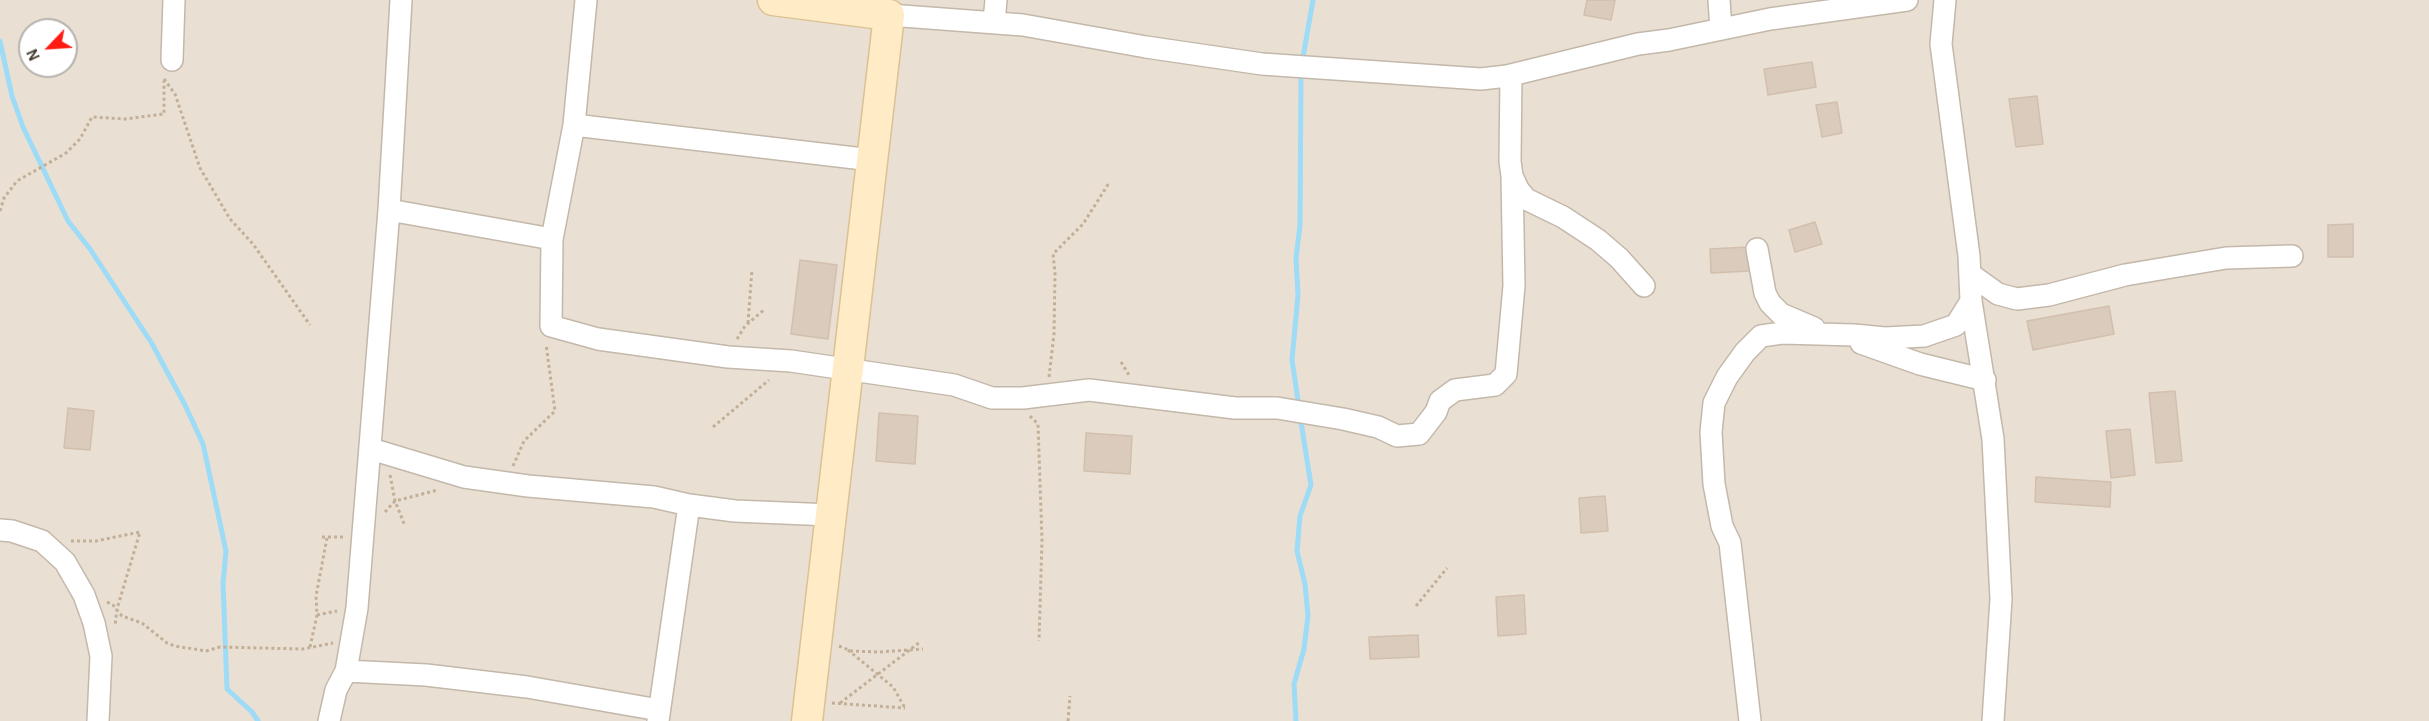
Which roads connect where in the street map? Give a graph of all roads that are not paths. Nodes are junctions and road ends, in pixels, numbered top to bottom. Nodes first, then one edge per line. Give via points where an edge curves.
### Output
1 (174, 0) edge
2 (401, 0) edge
3 (586, 0) edge
4 (773, 0) edge
5 (996, 0) edge
6 (1719, 0) edge
7 (1907, 0) edge
8 (1946, 0) edge
9 (889, 15) junction
10 (994, 22) junction
11 (1721, 29) junction
12 (168, 69) road end
13 (1511, 75) junction
14 (574, 125) junction
15 (872, 160) junction
16 (1512, 176) junction
17 (388, 210) junction
18 (552, 239) junction
19 (1757, 249) dead end
20 (2292, 256) dead end
21 (1970, 274) junction
22 (1644, 286) dead end
23 (1971, 301) junction
24 (1774, 308) junction
25 (1777, 334) junction
26 (1829, 334) junction
27 (848, 370) junction
28 (1985, 380) junction
29 (378, 451) junction
30 (689, 505) junction
31 (831, 515) junction
32 (0, 530) edge
33 (346, 671) junction
34 (808, 713) edge
35 (659, 715) edge
36 (98, 721) edge
37 (329, 721) edge
38 (1750, 721) edge
39 (1993, 721) edge

1 - 12 street
2 - 17 street
3 - 14 street
4 - 9 street
5 - 10 street
6 - 11 street
7 - 11 street
8 - 21 street via 1941,44
9 - 10 street
9 - 15 street
10 - 13 street via 1262,64 1481,79
11 - 13 street via 1638,44
13 - 16 street
14 - 15 street
14 - 18 street
15 - 27 street
16 - 22 street via 1526,199 1598,240
16 - 27 street via 1514,286 1506,374 1495,385 1455,390 1440,401 1419,434 1397,436 1378,427 1277,408 1235,408 1089,390 992,398 954,385
17 - 18 street
17 - 29 street
18 - 27 street via 551,326 598,339
19 - 24 street via 1765,293
20 - 21 street via 2226,258 2017,299 1998,294
21 - 23 street
23 - 26 street via 1956,325 1924,336
23 - 28 street
24 - 25 street
24 - 26 street via 1794,321
25 - 26 street
25 - 38 street via 1761,336 1727,377 1714,403 1711,432 1717,505 1730,543
26 - 28 street via 1920,364
27 - 31 street
28 - 39 street via 1993,439 2001,599
29 - 30 street via 464,477 654,497
29 - 33 street via 362,536 357,608
30 - 31 street
30 - 35 street
31 - 34 street
32 - 36 street via 42,542 65,562 84,595 101,656
33 - 35 street via 437,676 527,687
33 - 37 street via 336,690

